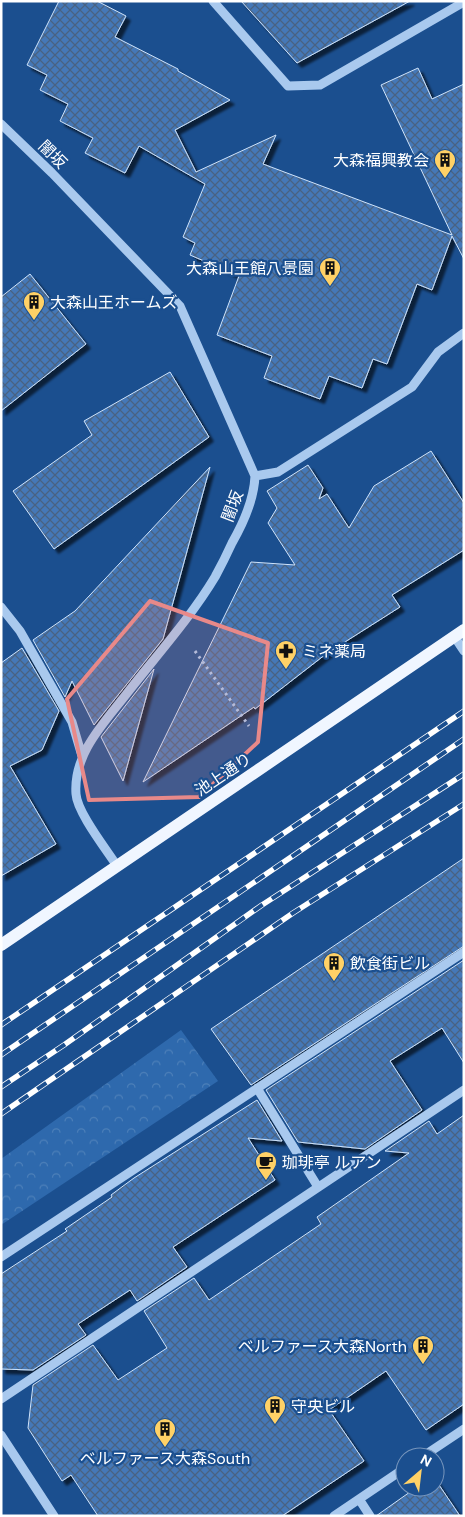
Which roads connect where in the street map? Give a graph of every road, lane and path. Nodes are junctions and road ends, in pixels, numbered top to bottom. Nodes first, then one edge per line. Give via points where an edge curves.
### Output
1 (213, 1) edge
2 (464, 2) edge
3 (1, 124) edge
4 (464, 333) edge
5 (255, 476) junction
6 (1, 607) edge
7 (178, 628) junction
8 (459, 633) edge
9 (464, 651) edge
10 (248, 726) dead end
11 (82, 756) junction
12 (117, 866) junction
13 (1, 945) edge
14 (464, 952) edge
15 (257, 1088) junction
16 (464, 1090) edge
17 (318, 1187) junction
18 (1, 1257) edge
19 (1, 1399) edge
20 (464, 1429) edge
21 (1, 1435) edge
22 (437, 1447) edge
23 (395, 1475) edge
24 (359, 1499) junction
25 (54, 1516) edge
26 (334, 1516) edge
27 (370, 1516) edge

1 - 2 street via 288,86 320,86
3 - 5 street, 闇坂 via 180,306
4 - 5 street via 438,352 412,387 278,472
5 - 7 street, 闇坂 via 254,492 243,523 215,578
6 - 11 street via 20,631 72,722
7 - 10 path
7 - 11 street, 闇坂 via 102,725
8 - 9 street
8 - 12 main road, 池上通り
11 - 12 street, 闇坂 via 76,775 76,796 82,813
12 - 13 main road, 池上通り
14 - 15 street
15 - 17 street
15 - 18 street
16 - 17 street
17 - 19 street
20 - 22 street
21 - 25 street
23 - 24 street
24 - 26 street
24 - 27 street

